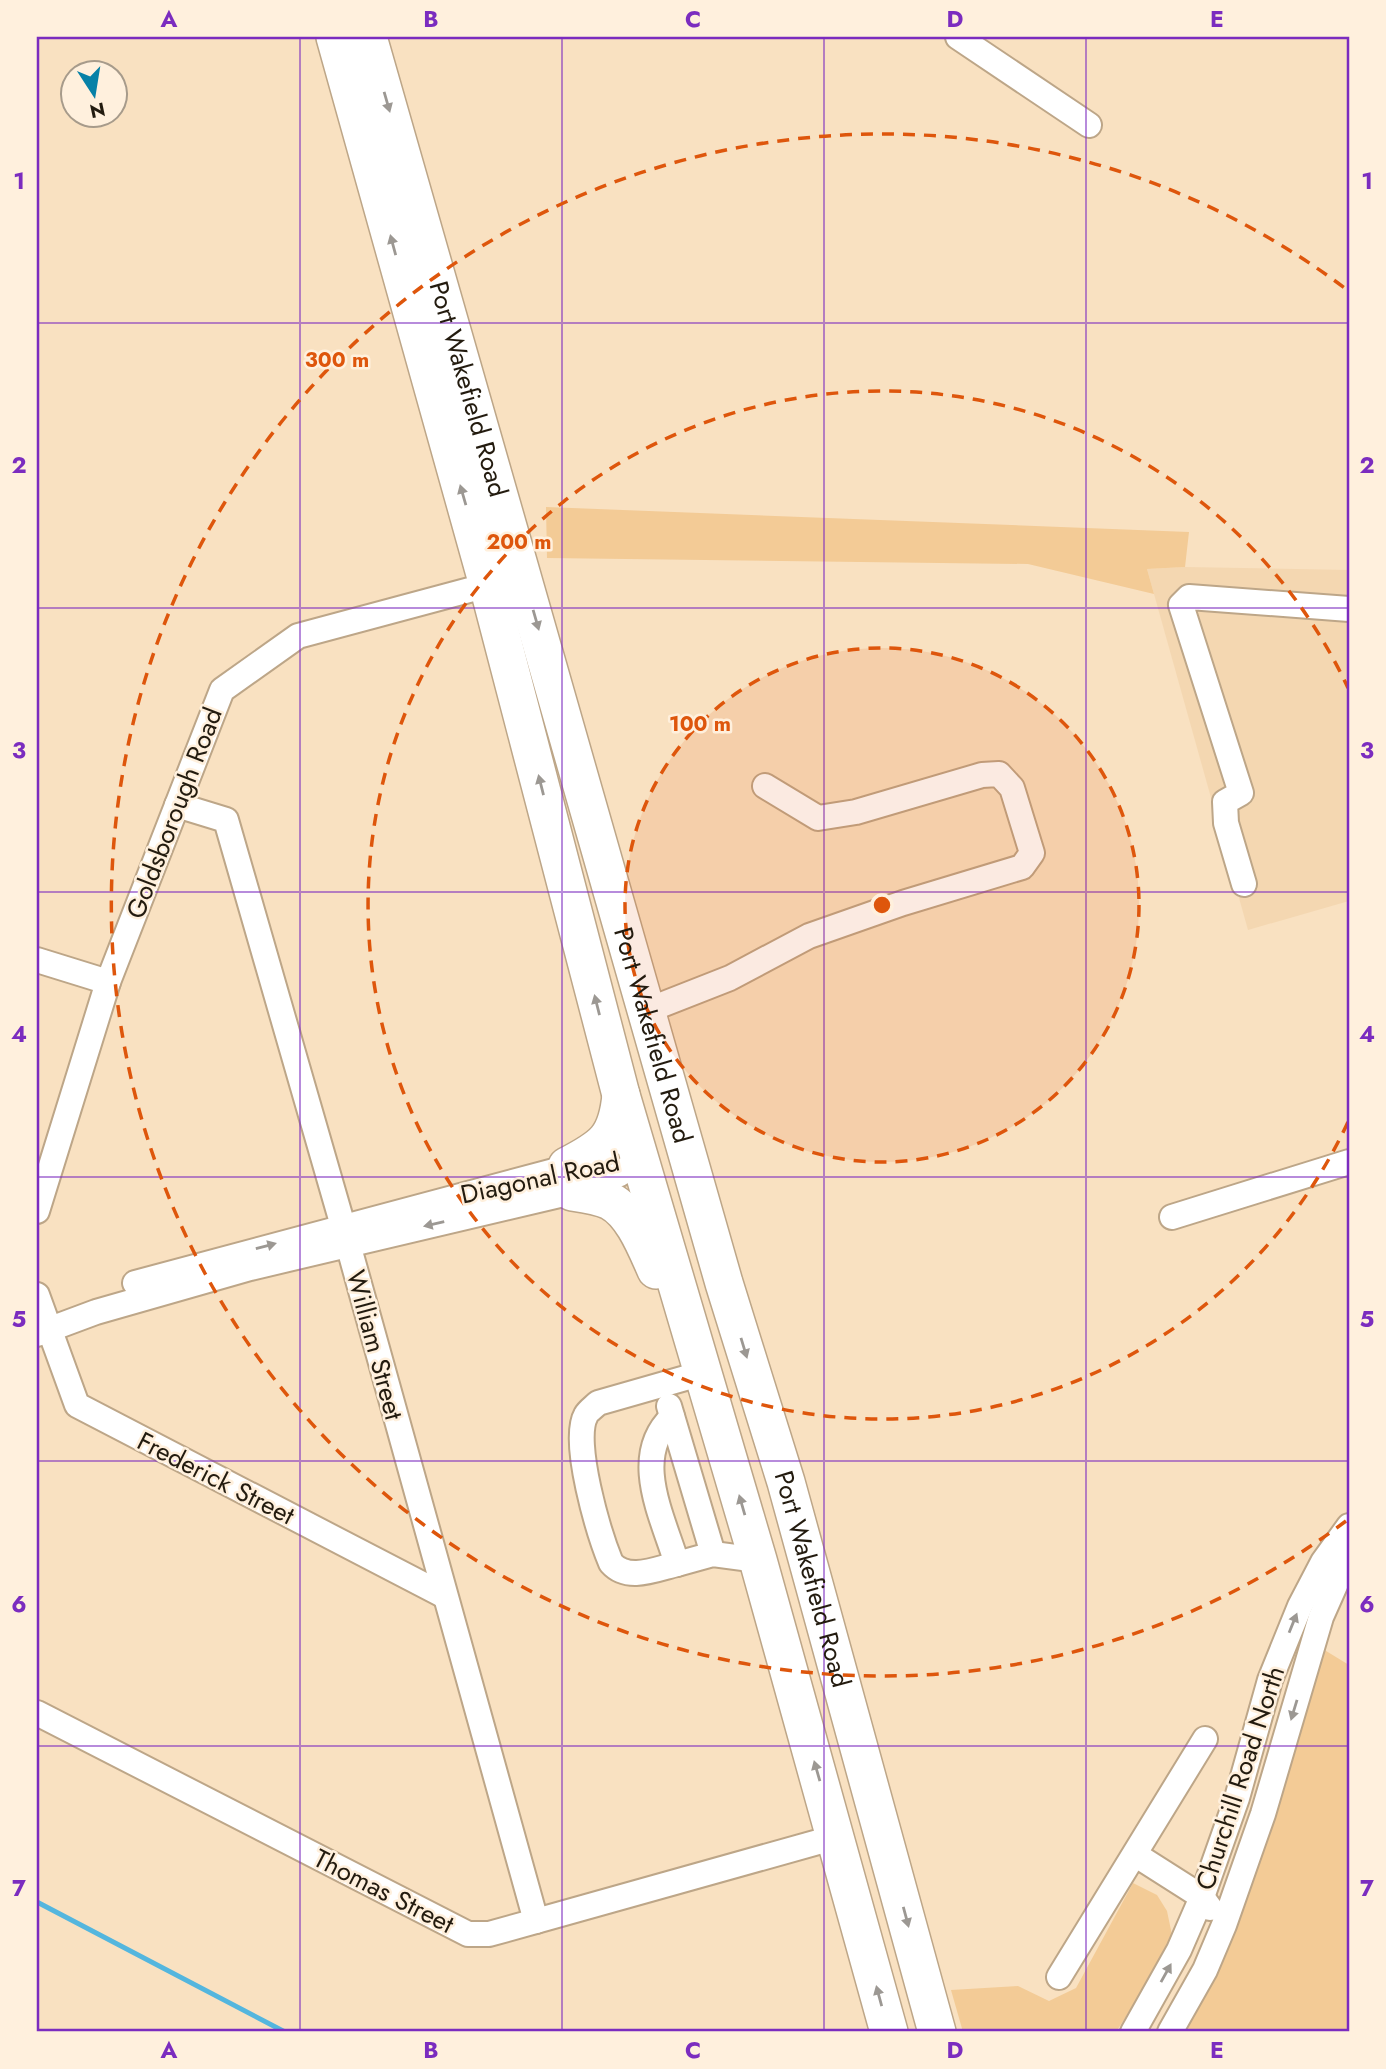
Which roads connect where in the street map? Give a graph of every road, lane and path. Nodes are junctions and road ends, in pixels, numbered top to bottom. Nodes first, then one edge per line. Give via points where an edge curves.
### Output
1 (335, 37) edge
2 (368, 37) edge
3 (958, 37) edge
4 (1089, 125) dead end
5 (422, 219) junction
6 (411, 311) junction
7 (488, 585) junction
8 (1349, 609) edge
9 (765, 786) dead end
10 (177, 805) junction
11 (604, 865) junction
12 (1244, 884) dead end
13 (37, 960) edge
14 (108, 982) junction
15 (646, 1011) junction
16 (621, 1095) junction
17 (640, 1158) junction
18 (1349, 1162) edge
19 (570, 1179) junction
20 (37, 1212) edge
21 (1172, 1217) dead end
22 (346, 1235) junction
23 (724, 1283) junction
24 (41, 1317) edge
25 (704, 1373) junction
26 (663, 1385) junction
27 (672, 1417) junction
28 (1349, 1526) edge
29 (713, 1554) junction
30 (1349, 1554) edge
31 (758, 1560) junction
32 (677, 1564) junction
33 (810, 1569) junction
34 (443, 1595) junction
35 (779, 1636) junction
36 (37, 1713) edge
37 (1205, 1739) dead end
38 (866, 1769) junction
39 (835, 1837) junction
40 (1136, 1855) junction
41 (1202, 1897) junction
42 (536, 1921) junction
43 (1224, 1925) junction
44 (1059, 1977) dead end
45 (889, 2032) edge
46 (937, 2032) edge
47 (1133, 2032) edge
48 (1170, 2032) edge

6 -> 1 highway, Port Wakefield Road
2 -> 5 highway, Port Wakefield Road
3 - 4 street
5 - 6 highway via 421,303
5 -> 11 highway, Port Wakefield Road
7 -> 6 highway, Port Wakefield Road
7 - 10 street, Goldsborough Road via 298,636 222,690
16 -> 7 highway, Port Wakefield Road
8 - 12 street via 1189,597 1181,605 1241,793 1225,802 1226,823
9 - 15 street via 818,818 999,774 1012,788 1032,853 1022,867 809,936 730,978
10 - 14 street, Goldsborough Road
10 - 22 street, William Street via 226,820
11 - 15 highway, Port Wakefield Road
11 - 17 highway via 626,1020 653,1116 652,1137
13 - 14 street
14 - 20 street, Goldsborough Road
15 - 23 highway, Port Wakefield Road
16 - 17 highway, Port Wakefield Road
16 - 19 highway via 618,1121 604,1145
17 - 19 street, Diagonal Road via 623,1156
17 - 23 highway via 664,1174
17 - 25 highway, Port Wakefield Road
18 - 21 street
19 - 22 street, Diagonal Road
19 - 25 highway via 612,1202 632,1225
22 - 24 street, Diagonal Road via 174,1271
22 - 34 street, William Street
23 -> 33 highway, Port Wakefield Road
24 - 34 street, Frederick Street via 77,1405
25 - 26 street
31 -> 25 highway, Port Wakefield Road
26 - 27 street
26 - 32 street via 597,1403 586,1415 581,1456 614,1566 638,1573
27 - 29 street
27 - 32 street via 654,1443 650,1472
41 -> 28 street, Churchill Road North via 1237,1798 1270,1680 1300,1606
29 - 31 street
29 - 32 street
30 -> 43 street, Churchill Road North via 1321,1617 1263,1814
31 - 35 highway, Port Wakefield Road
33 - 35 highway via 787,1572 780,1578
33 - 38 highway, Port Wakefield Road
34 - 42 street, William Street
39 -> 35 highway, Port Wakefield Road
36 - 42 street, Thomas Street via 468,1934 489,1934
37 - 40 street
38 - 39 highway via 853,1826
38 -> 46 highway, Port Wakefield Road
39 - 42 street, Thomas Street
45 -> 39 highway, Port Wakefield Road
40 - 41 street
40 - 44 street
41 - 43 street
47 -> 41 street, Churchill Road North via 1179,1950
43 - 48 street, Churchill Road North

